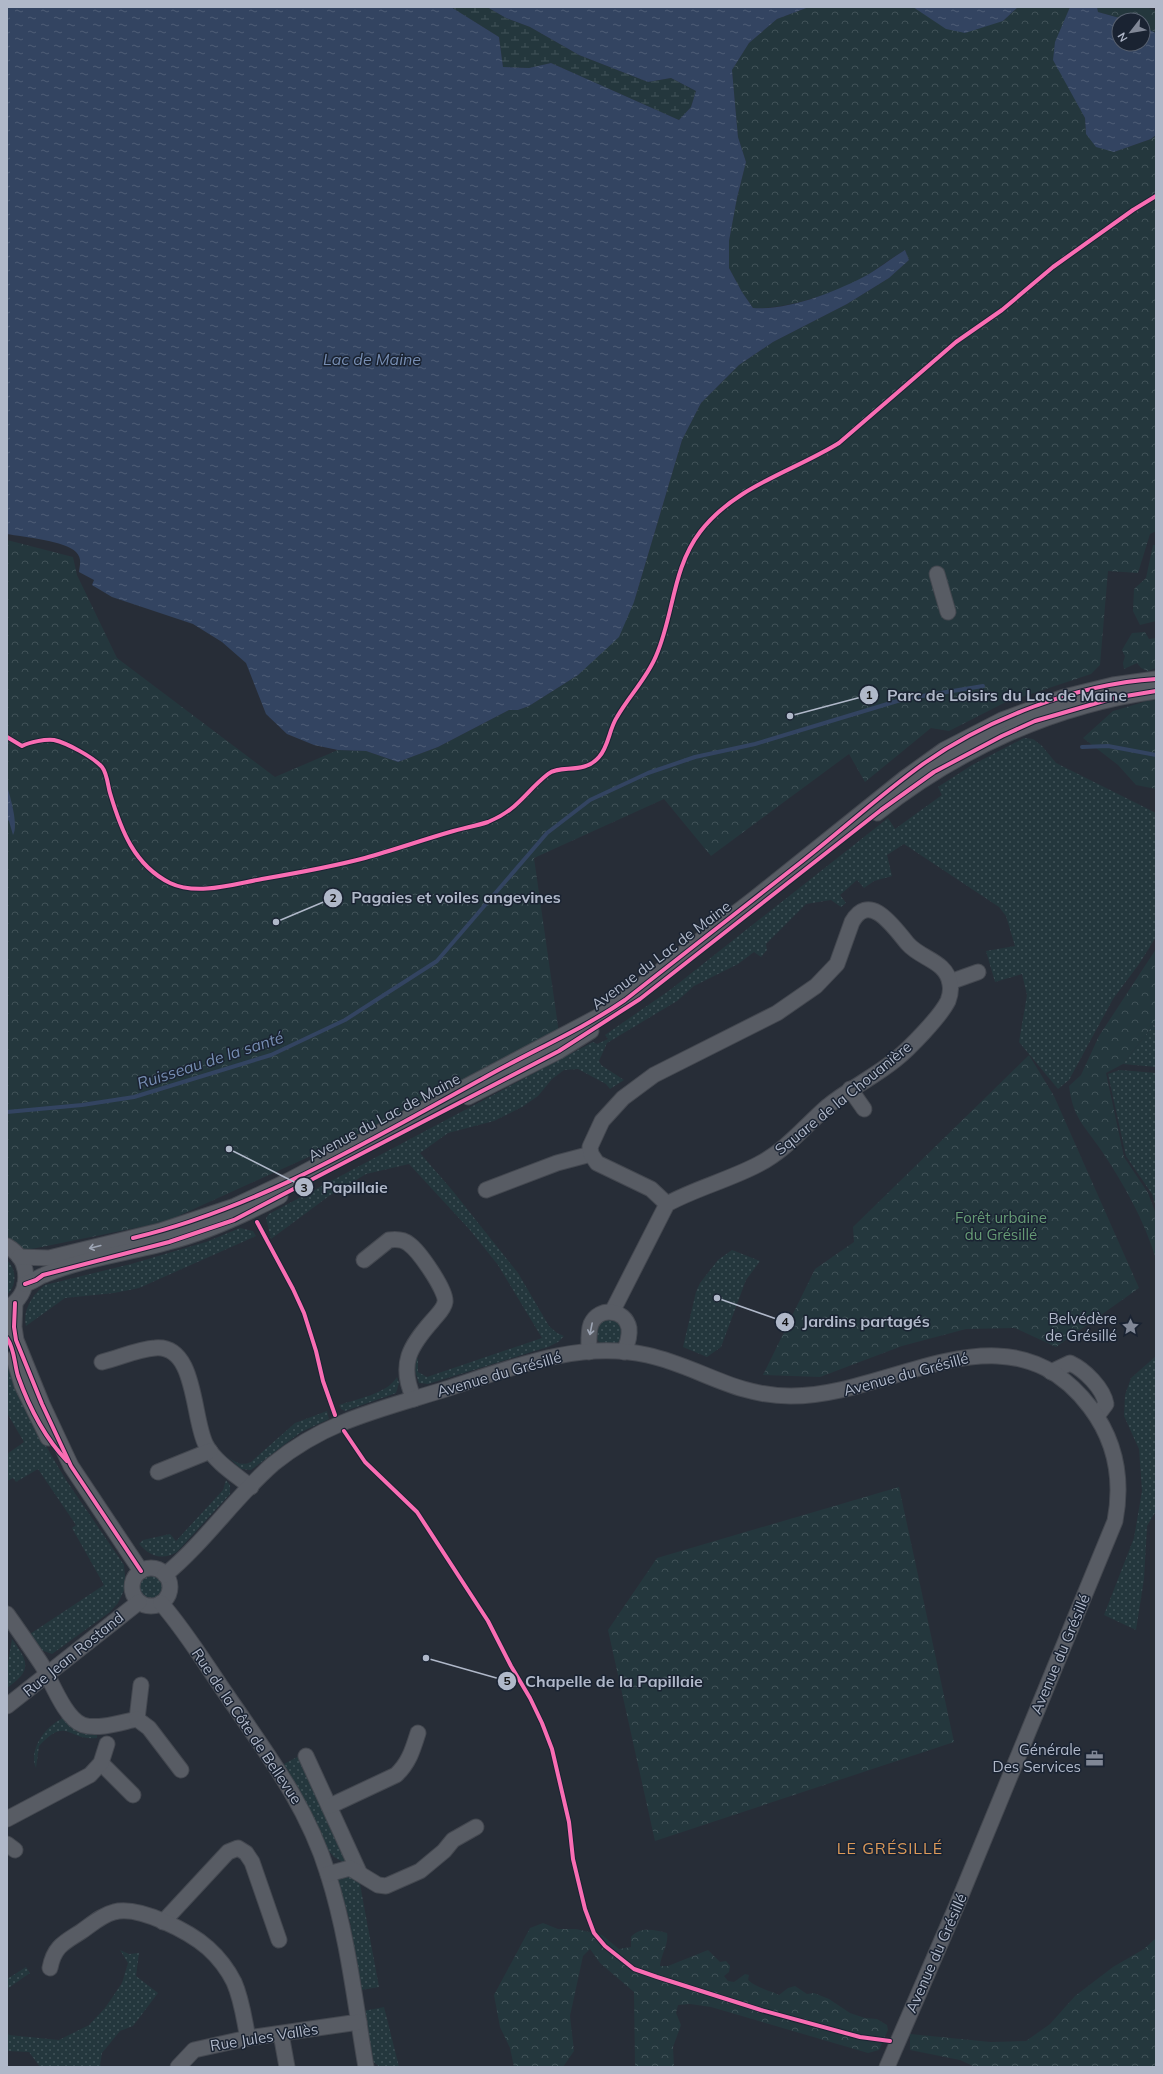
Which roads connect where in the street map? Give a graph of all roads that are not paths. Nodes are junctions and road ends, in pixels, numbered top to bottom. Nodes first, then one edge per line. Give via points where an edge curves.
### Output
1 (937, 574) dead end
2 (948, 612) dead end
3 (1156, 679) edge
4 (1114, 691) junction
5 (1156, 691) edge
6 (978, 972) dead end
7 (950, 982) junction
8 (850, 1089) junction
9 (864, 1109) dead end
10 (591, 1154) junction
11 (486, 1190) dead end
12 (667, 1204) junction
13 (7, 1246) edge
14 (19, 1257) junction
15 (364, 1260) dead end
16 (26, 1284) junction
17 (11, 1305) edge
18 (612, 1312) junction
19 (7, 1338) edge
20 (589, 1352) junction
21 (624, 1352) junction
22 (102, 1362) dead end
23 (414, 1398) junction
24 (210, 1451) junction
25 (71, 1466) junction
26 (158, 1472) dead end
27 (251, 1487) junction
28 (141, 1571) junction
29 (165, 1575) junction
30 (138, 1602) junction
31 (161, 1603) junction
32 (7, 1614) edge
33 (48, 1674) junction
34 (141, 1685) dead end
35 (7, 1706) edge
36 (137, 1719) junction
37 (418, 1733) dead end
38 (107, 1744) dead end
39 (306, 1756) dead end
40 (101, 1764) junction
41 (181, 1770) dead end
42 (133, 1795) dead end
43 (330, 1806) junction
44 (7, 1818) edge
45 (476, 1827) dead end
46 (359, 1872) junction
47 (328, 1874) junction
48 (163, 1922) junction
49 (279, 1940) dead end
50 (50, 1968) dead end
51 (359, 2022) junction
52 (281, 2034) junction
53 (248, 2038) junction
54 (178, 2067) edge
55 (287, 2067) edge
56 (366, 2067) edge
57 (887, 2067) edge

1 - 2 street
3 - 4 street
4 - 5 street
4 -> 14 street, Avenue du Lac de Maine via 1064,697 1029,709 944,750 607,1012 334,1158 250,1200 199,1219 49,1258
4 - 16 street, Avenue du Lac de Maine via 1035,721 934,772 881,810 640,999 559,1051 234,1220 169,1242 43,1275
6 - 7 street
7 - 8 street, Square de la Chouanière via 951,991 947,1003 915,1041 896,1059
7 - 10 street via 942,967 912,949 884,916 874,910 858,913 852,922 837,964 824,979 777,1013 641,1083 602,1121 593,1138
8 - 9 street
8 - 12 street, Square de la Chouanière via 787,1145 760,1164 689,1192
10 - 11 street
10 - 12 street via 597,1163 651,1190
12 - 18 street
13 - 14 street
14 - 16 street via 26,1272
15 - 23 street via 389,1240 405,1241 417,1252 444,1292 445,1302 442,1310 418,1337 409,1352 407,1379
16 - 17 street via 22,1294
17 - 25 street via 20,1352
18 -> 20 street via 599,1315 591,1324
18 - 21 street via 627,1323 629,1336
19 - 25 street via 32,1409 50,1441
20 - 21 street, Avenue du Grésillé
20 - 23 street, Avenue du Grésillé via 557,1355
21 - 57 street, Avenue du Grésillé via 670,1362 750,1392 786,1396 841,1391 934,1364 980,1355 1010,1357 1051,1372 1075,1391 1097,1416 1110,1441 1117,1468 1119,1496 1112,1533
22 - 24 street via 150,1348 174,1352 184,1363 202,1432
23 - 27 street, Avenue du Grésillé via 320,1433 277,1461
24 - 26 street
24 - 27 street
25 - 28 street
27 - 29 street, Avenue du Grésillé via 190,1553
28 - 29 street via 151,1568
28 - 30 street via 134,1578 132,1588
29 - 31 street via 169,1590
30 - 31 street via 150,1606
30 - 33 street, Rue Jean Rostand
31 - 47 street, Rue de la Côte de Bellevue via 179,1624 284,1778 299,1803
32 - 33 street
33 - 35 street, Rue Jean Rostand
33 - 36 street via 59,1698 81,1724 88,1726
34 - 36 street
36 - 41 street via 149,1728
37 - 43 street via 410,1757 396,1774
38 - 40 street
39 - 43 street
40 - 42 street
40 - 44 street via 80,1781
43 - 46 street
45 - 46 street via 452,1840 433,1861 411,1876 386,1886 378,1885
46 - 47 street via 350,1868
47 - 51 street, Rue de la Côte de Bellevue via 346,1949
48 - 49 street via 228,1852 238,1848 246,1853 252,1862
48 - 50 street via 132,1912 114,1912 104,1916 59,1947 52,1956
48 - 53 street via 198,1940 226,1969 238,1994
51 - 52 street, Rue Jules Vallès
51 - 56 street, Rue de la Côte de Bellevue
52 - 53 street, Rue Jules Vallès
52 - 55 street
53 - 54 street, Rue Jules Vallès via 194,2050

